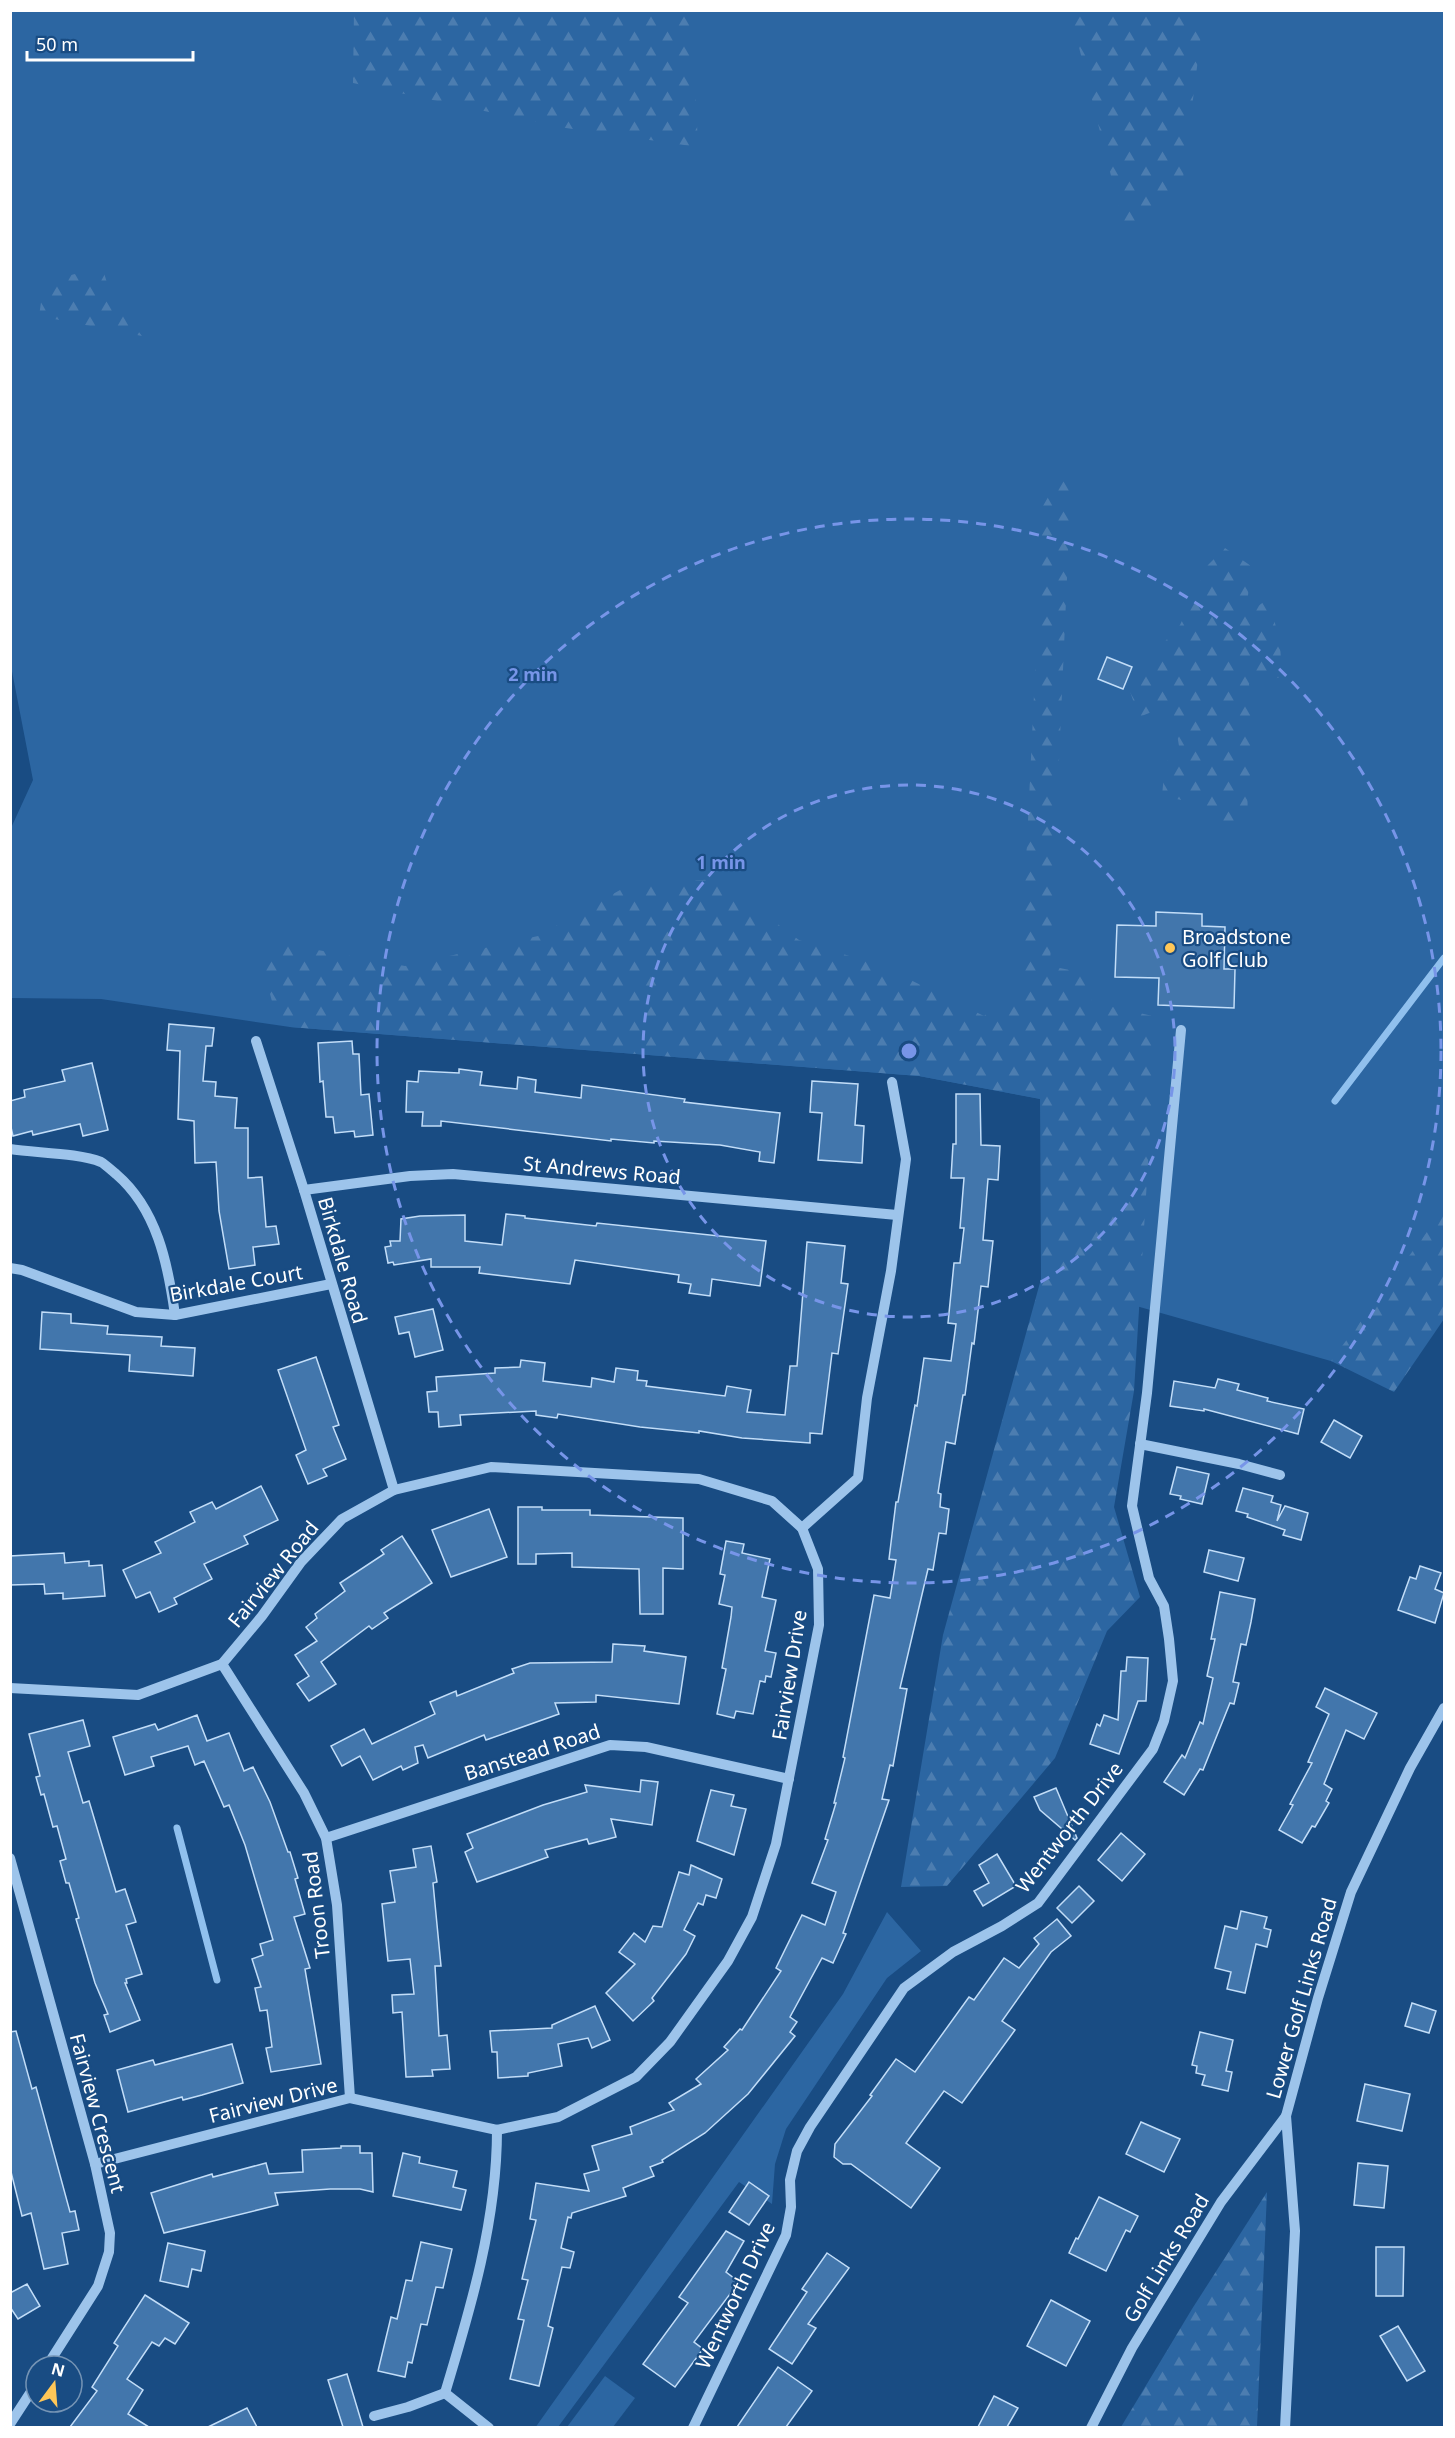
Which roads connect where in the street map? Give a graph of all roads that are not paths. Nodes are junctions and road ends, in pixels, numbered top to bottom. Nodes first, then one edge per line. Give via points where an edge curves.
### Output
1 (1181, 1030) dead end
2 (256, 1041) dead end
3 (892, 1082) dead end
4 (10, 1149) edge
5 (304, 1190) junction
6 (897, 1215) junction
7 (10, 1268) edge
8 (331, 1284) junction
9 (175, 1315) junction
10 (1140, 1444) junction
11 (1281, 1475) dead end
12 (393, 1490) junction
13 (802, 1528) junction
14 (222, 1664) junction
15 (10, 1688) edge
16 (1444, 1708) edge
17 (789, 1779) junction
18 (326, 1838) junction
19 (10, 1858) edge
20 (350, 2098) junction
21 (1286, 2116) junction
22 (497, 2130) junction
23 (95, 2164) junction
24 (55, 2354) edge
25 (445, 2393) junction
26 (24, 2402) edge
27 (374, 2416) dead end
28 (10, 2424) edge
29 (489, 2427) edge
30 (693, 2427) edge
31 (1091, 2427) edge
32 (1285, 2427) edge

1 - 10 street, Wentworth Drive
2 - 5 street, Birkdale Road
3 - 6 street via 906,1159
4 - 9 street via 102,1162 123,1180 144,1206 156,1231 168,1270
5 - 6 street, St Andrews Road via 453,1174
5 - 8 street, Birkdale Road
6 - 13 street via 858,1479
7 - 9 street, Birkdale Court via 136,1312
8 - 9 street, Birkdale Court
8 - 12 street, Birkdale Road
10 - 11 street
10 - 30 street, Wentworth Drive via 1132,1506 1149,1578 1164,1606 1173,1681 1153,1749 1038,1903 953,1952 904,1988 877,2027 797,2151 790,2180 786,2235
12 - 13 street, Fairview Road via 491,1467 699,1479 772,1501
12 - 14 street, Fairview Road via 342,1519 301,1562
13 - 17 street, Fairview Drive via 818,1569 819,1626
14 - 15 street, Fairview Road via 138,1695
14 - 18 street, Troon Road via 304,1793
16 - 21 street, Lower Golf Links Road via 1410,1768 1351,1892
17 - 18 street, Banstead Road via 646,1747 610,1745
17 - 22 street, Fairview Drive via 776,1844 752,1917 728,1961 670,2042 636,2077 568,2112
18 - 20 street, Troon Road via 337,1905
19 - 23 street, Fairview Crescent
20 - 22 street, Fairview Drive
20 - 23 street, Fairview Drive
21 - 31 street, Golf Links Road via 1221,2202 1132,2348
21 - 32 street, Lower Golf Links Road via 1295,2231
22 - 25 street via 489,2229
23 - 24 street, Fairview Crescent via 110,2233 109,2252 98,2286
25 - 27 street
25 - 29 street
26 - 28 street

